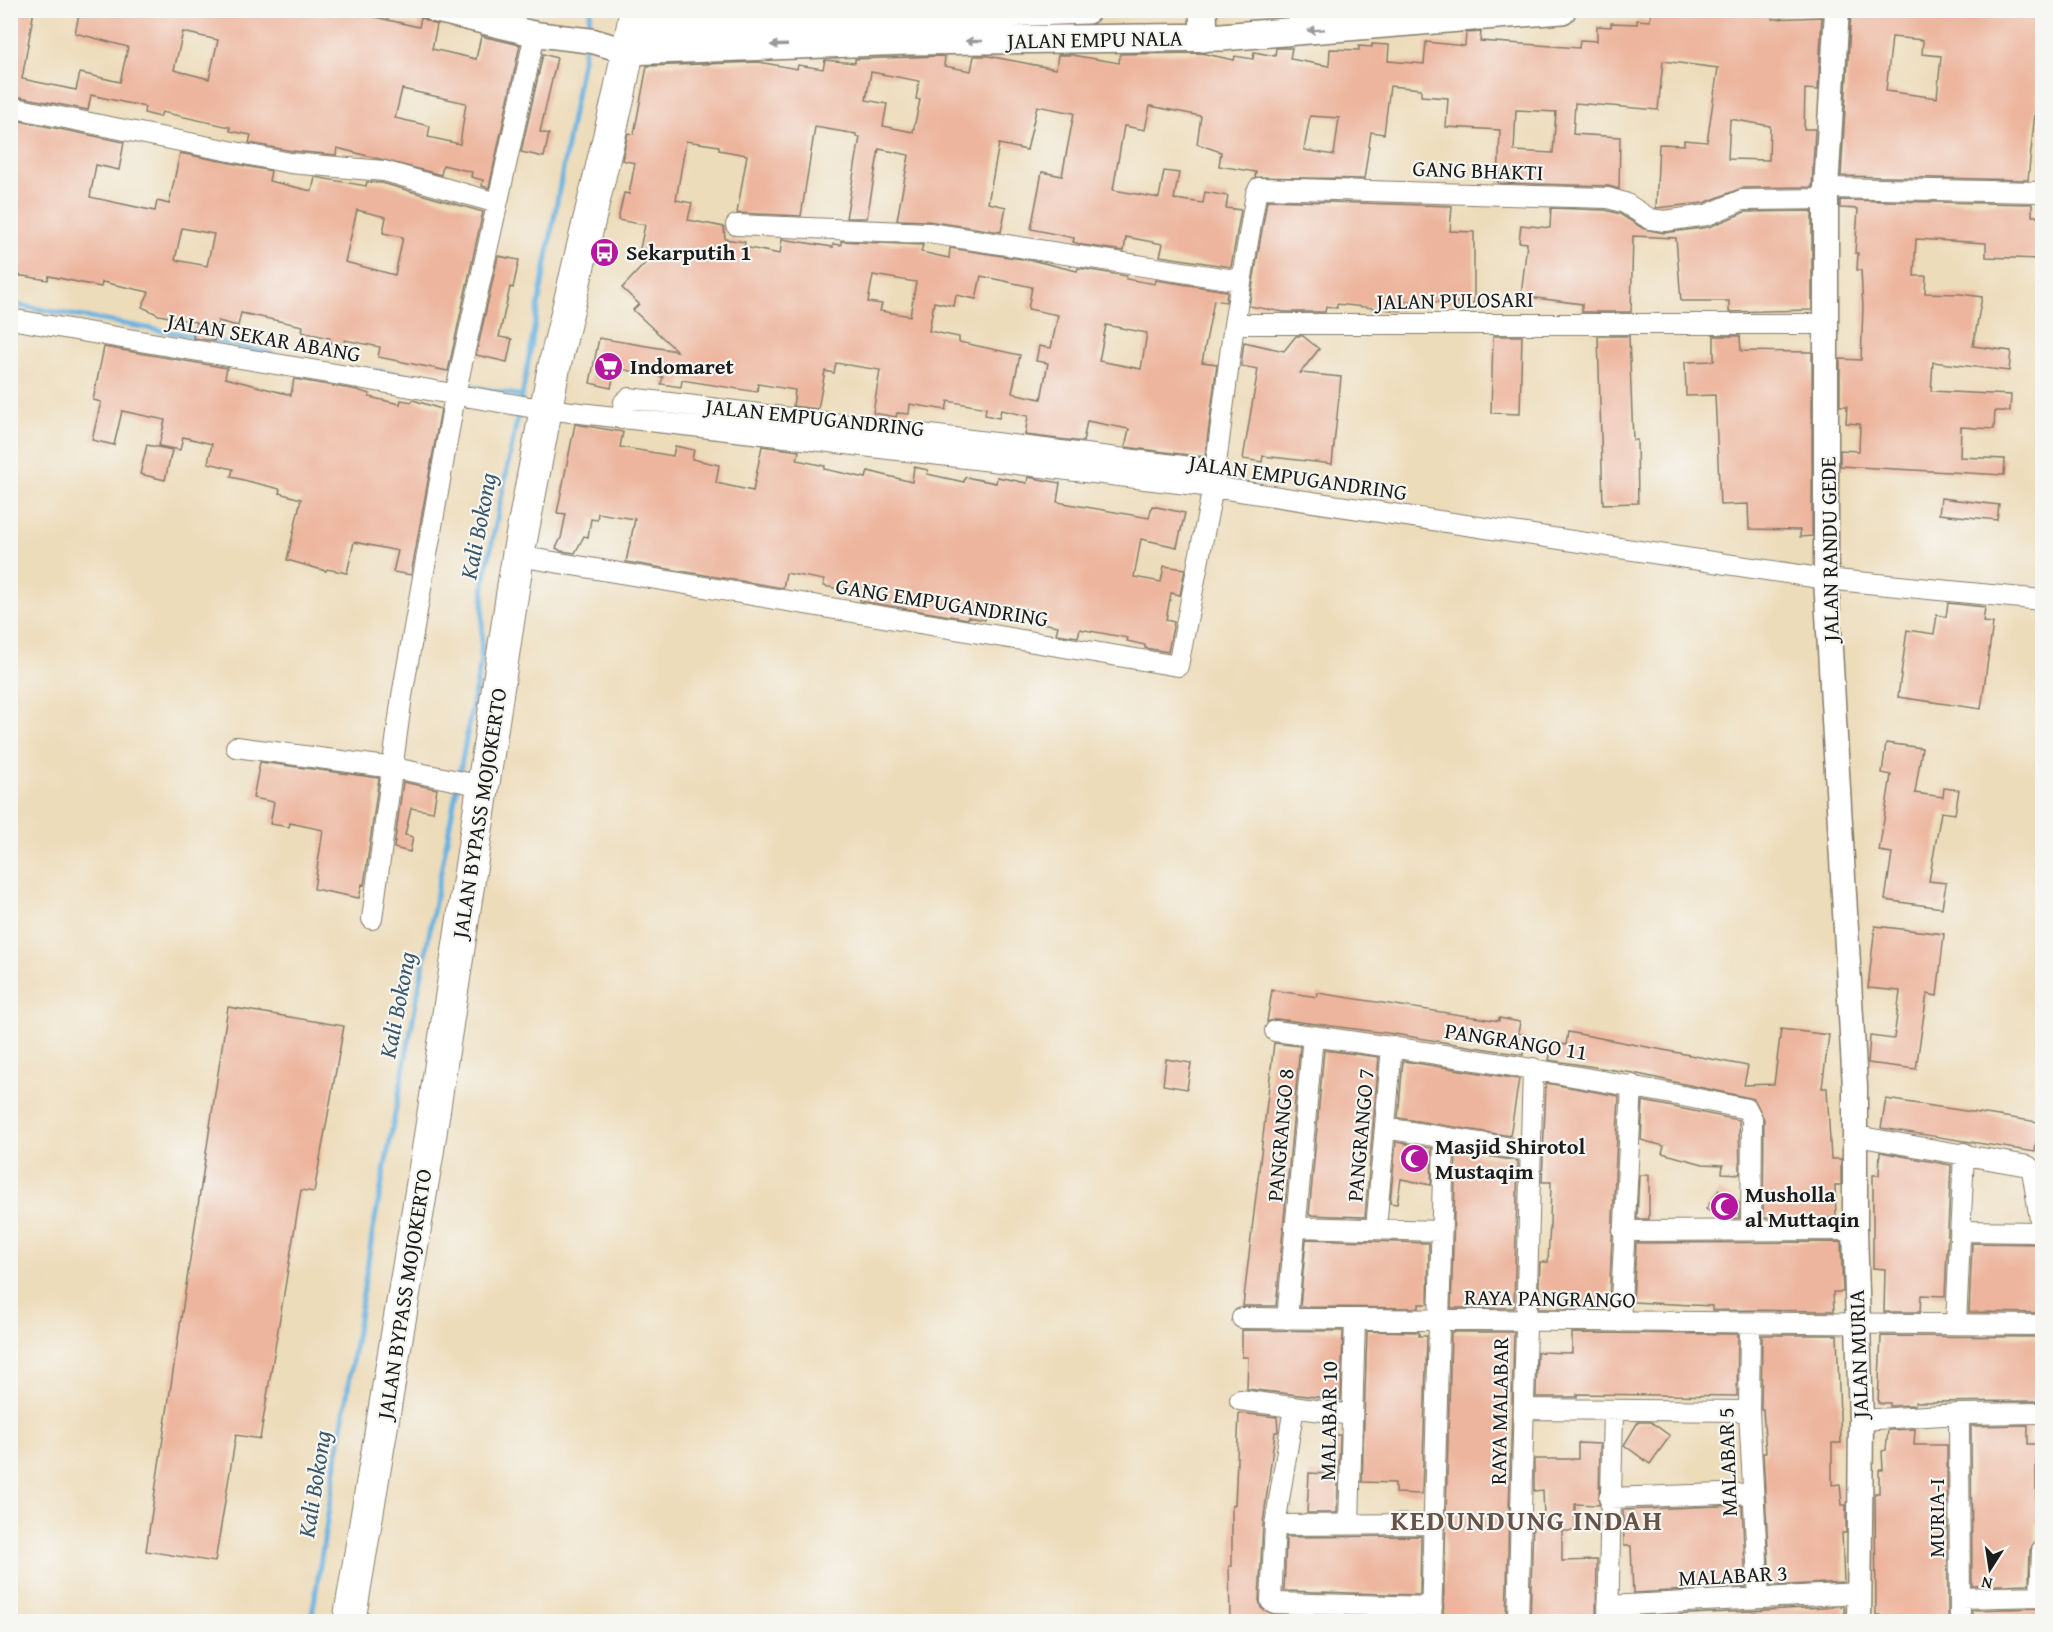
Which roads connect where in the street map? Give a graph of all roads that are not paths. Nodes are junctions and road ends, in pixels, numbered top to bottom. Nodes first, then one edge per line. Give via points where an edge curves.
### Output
1 (435, 10) edge
2 (1087, 10) edge
3 (1203, 10) edge
4 (1562, 10) edge
5 (1837, 10) edge
6 (1049, 11) edge
7 (685, 16) edge
8 (1252, 23) edge
9 (632, 25) edge
10 (535, 34) junction
11 (1204, 38) junction
12 (10, 107) edge
13 (2043, 192) edge
14 (1826, 194) junction
15 (496, 203) junction
16 (736, 225) dead end
17 (1240, 281) junction
18 (10, 319) edge
19 (1234, 324) junction
20 (1827, 324) junction
21 (457, 389) junction
22 (528, 406) junction
23 (1214, 477) junction
24 (518, 556) junction
25 (1826, 570) junction
26 (2043, 600) edge
27 (236, 747) dead end
28 (394, 768) junction
29 (466, 782) junction
30 (372, 919) dead end
31 (1275, 1031) dead end
32 (1313, 1036) junction
33 (1392, 1046) junction
34 (1533, 1068) junction
35 (1632, 1085) junction
36 (1855, 1087) joint
37 (1385, 1128) junction
38 (1856, 1136) junction
39 (1444, 1138) junction
40 (1530, 1151) junction
41 (1964, 1153) junction
42 (1295, 1227) junction
43 (1376, 1229) junction
44 (1751, 1230) junction
45 (1855, 1230) junction
46 (1442, 1231) junction
47 (1623, 1231) junction
48 (1960, 1232) junction
49 (2042, 1232) edge
50 (1242, 1318) dead end
51 (1287, 1319) junction
52 (1355, 1319) junction
53 (1439, 1320) junction
54 (1525, 1321) junction
55 (1620, 1322) junction
56 (1750, 1324) junction
57 (1956, 1324) junction
58 (1856, 1325) junction
59 (2043, 1325) edge
60 (1240, 1400) dead end
61 (1294, 1407) junction
62 (1524, 1409) junction
63 (1613, 1411) junction
64 (1749, 1411) junction
65 (2043, 1413) edge
66 (1352, 1414) junction
67 (1959, 1414) junction
68 (1861, 1420) junction
69 (1751, 1493) junction
70 (1609, 1497) junction
71 (1349, 1524) junction
72 (1433, 1524) junction
73 (1275, 1525) junction
74 (2043, 1551) edge
75 (1860, 1593) junction
76 (2041, 1596) edge
77 (1759, 1598) junction
78 (1960, 1598) junction
79 (1431, 1614) edge
80 (1608, 1614) edge
81 (1519, 1615) edge
82 (349, 1622) edge
83 (1859, 1622) edge
84 (1960, 1622) edge

1 - 10 street
2 - 6 main road, JALAN EMPU NALA
3 - 11 main road
4 -> 8 main road, JALAN EMPU NALA
5 - 14 street, JALAN RANDU GEDE
6 - 7 main road, JALAN EMPU NALA
7 - 9 main road, JALAN EMPU NALA
8 - 11 main road, JALAN EMPU NALA
9 - 10 street via 588,41
11 -> 9 main road, JALAN EMPU NALA via 909,41
9 - 22 highway, JALAN BYPASS MOJOKERTO via 619,95
10 - 15 street
12 - 15 street via 290,163 384,171
13 - 14 street
14 - 17 street, GANG BHAKTI via 1742,200 1707,215 1657,221 1608,198 1259,188
14 - 20 street, JALAN RANDU GEDE
15 - 21 street
16 - 17 street via 929,233
17 - 19 street, GANG BHAKTI
18 - 21 street, JALAN SEKAR ABANG
19 - 20 street, JALAN PULOSARI
19 - 23 street
20 - 25 street, JALAN RANDU GEDE
21 - 22 street, JALAN SEKAR ABANG
21 - 28 street via 402,696
22 - 23 street, JALAN EMPUGANDRING via 623,410 879,436
22 - 24 highway, JALAN BYPASS MOJOKERTO
23 - 24 street, GANG EMPUGANDRING via 1178,666
23 - 25 street, JALAN EMPUGANDRING
24 - 29 highway, JALAN BYPASS MOJOKERTO
25 - 26 street, JALAN EMPUGANDRING
25 - 36 street, JALAN RANDU GEDE
27 - 28 street
28 - 29 street
28 - 30 street
29 - 82 highway, JALAN BYPASS MOJOKERTO via 427,1156
31 - 32 street
32 - 33 street
32 - 42 street, PANGRANGO 8
33 - 34 street, PANGRANGO 11
33 - 37 street, PANGRANGO 7
34 - 35 street, PANGRANGO 11
34 - 40 street, RAYA MALABAR
35 - 44 street, PANGRANGO 11 via 1747,1109 1752,1119
35 - 47 street
36 - 38 street, JALAN MURIA
37 - 39 street
37 - 43 street, PANGRANGO 7
38 - 41 street
38 - 45 street, JALAN MURIA
39 - 40 street
39 - 46 street
40 - 54 street, RAYA MALABAR
41 - 48 street
41 - 49 street via 2032,1170
42 - 43 street
42 - 51 street, PANGRANGO 8
43 - 46 street
44 - 45 street
44 - 47 street
45 - 58 street, JALAN MURIA
46 - 53 street
47 - 55 street
48 - 49 street
48 - 57 street
50 - 51 street, RAYA PANGRANGO
51 - 52 street, RAYA PANGRANGO
52 - 53 street, RAYA PANGRANGO
52 - 66 street, MALABAR 10
53 - 54 street, RAYA PANGRANGO
53 - 72 street
54 - 55 street, RAYA PANGRANGO
54 - 62 street, RAYA MALABAR
55 - 56 street, RAYA PANGRANGO
56 - 58 street, RAYA PANGRANGO
56 - 64 street, MALABAR 5
57 - 58 street, RAYA PANGRANGO
57 - 59 street, RAYA PANGRANGO
58 - 68 street, JALAN MURIA
60 - 61 street
61 - 66 street
61 - 73 street
62 - 63 street
62 - 81 street, RAYA MALABAR
63 - 64 street
63 - 70 street
64 - 69 street, MALABAR 5
65 - 67 street
66 - 71 street, MALABAR 10
67 - 68 street
67 - 78 street, MURIA-I
68 - 75 street, JALAN MURIA
69 - 70 street
69 - 77 street, MALABAR 5
70 - 80 street
71 - 72 street
71 - 73 street
72 - 79 street
73 - 79 street via 1271,1599 1275,1603
74 - 76 street
75 - 77 street, MALABAR 3
75 - 83 street, JALAN MURIA
76 - 78 street
77 - 80 street, MALABAR 3
78 - 84 street, MURIA-I

